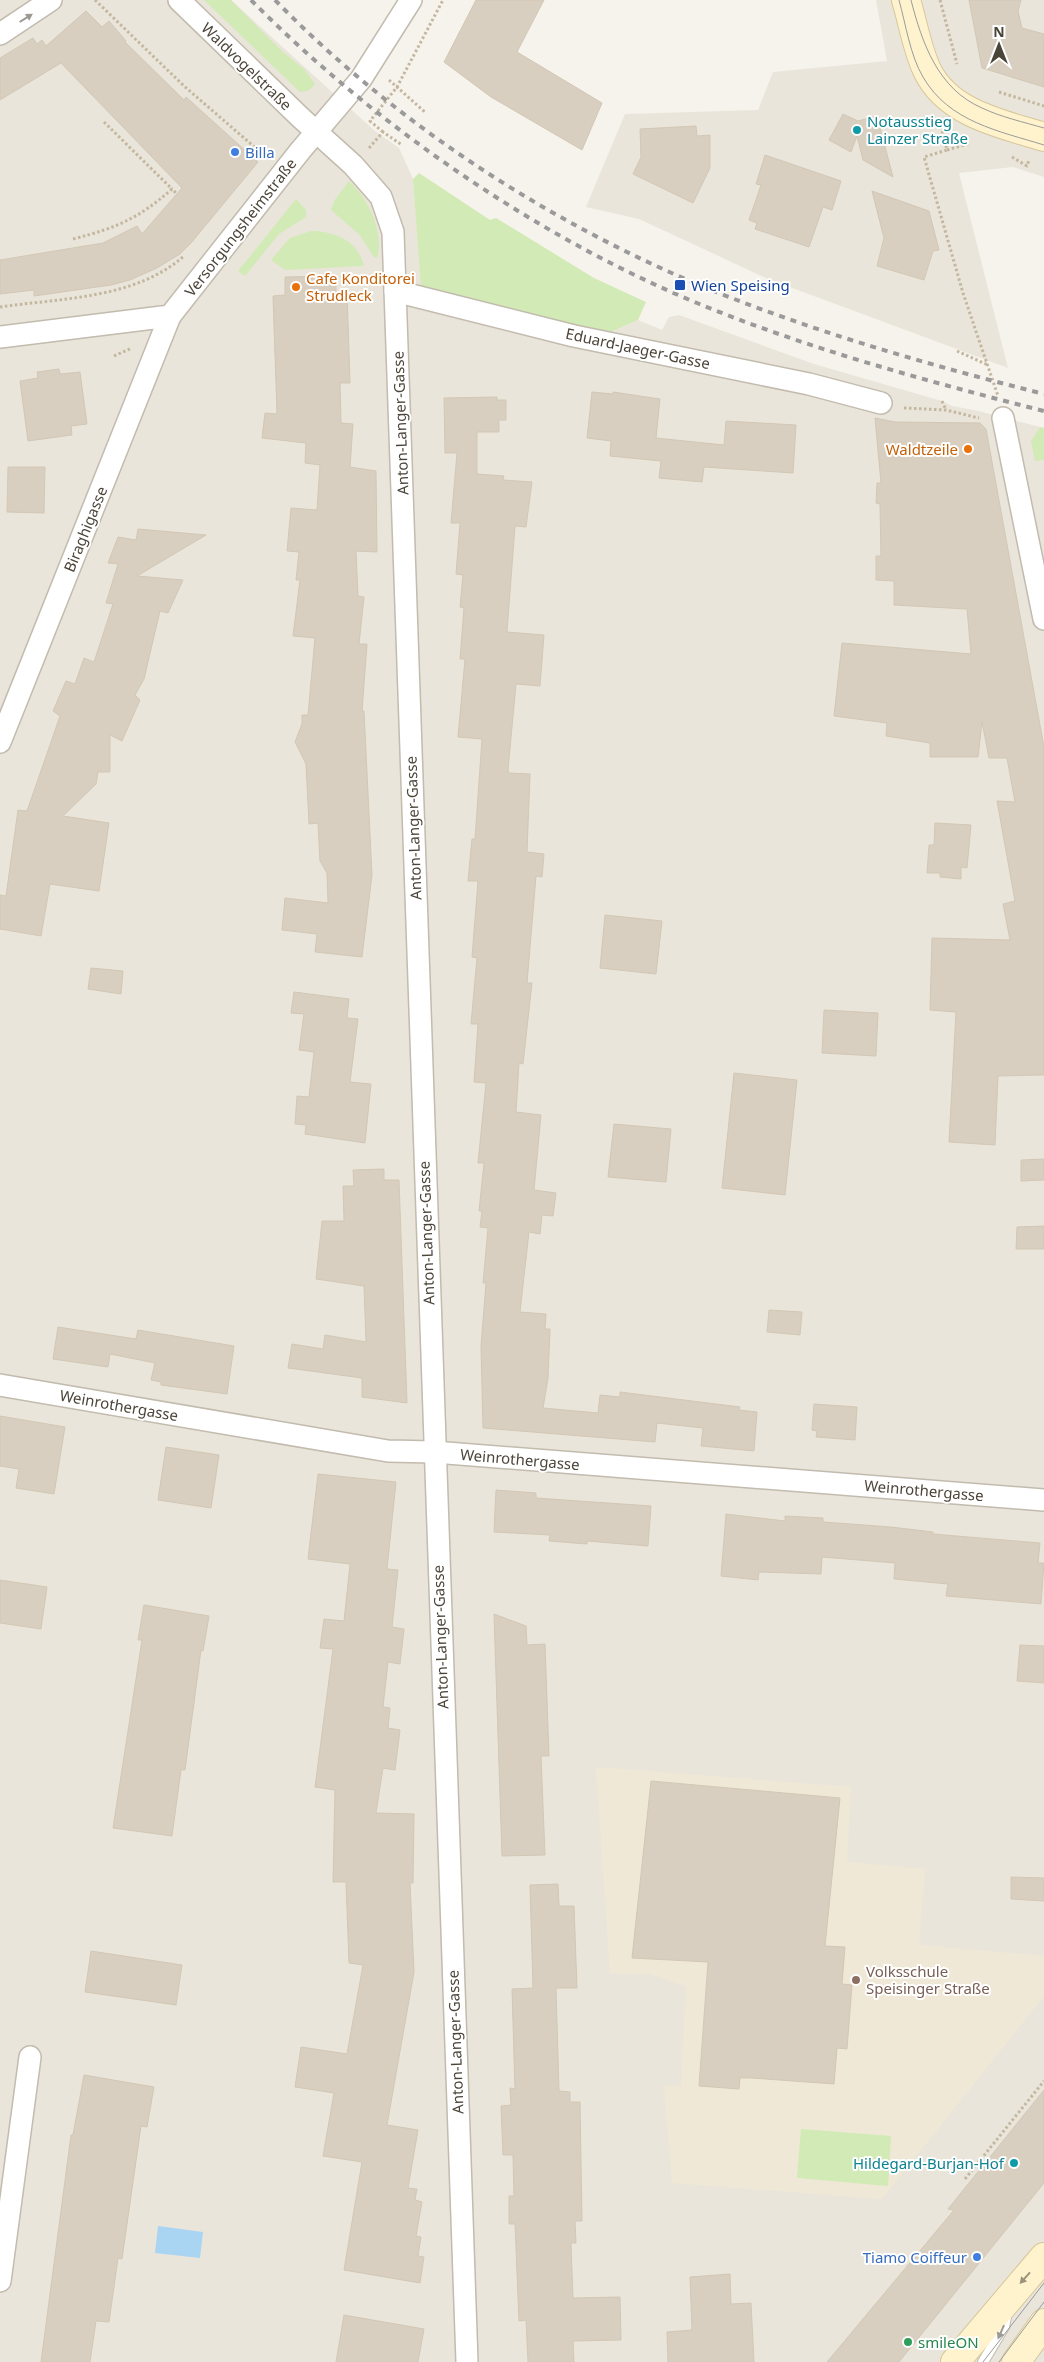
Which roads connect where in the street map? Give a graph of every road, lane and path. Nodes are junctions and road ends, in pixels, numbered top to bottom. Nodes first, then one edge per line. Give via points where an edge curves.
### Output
1 (51, 0) edge
2 (94, 0) edge
3 (179, 0) edge
4 (410, 0) edge
5 (443, 0) edge
6 (906, 0) edge
7 (940, 0) edge
8 (0, 34) edge
9 (371, 66) junction
10 (958, 69) dead end
11 (397, 87) junction
12 (994, 90) dead end
13 (1044, 106) edge
14 (426, 113) dead end
15 (104, 122) dead end
16 (941, 124) dead end
17 (316, 132) junction
18 (383, 132) dead end
19 (1044, 137) edge
20 (972, 142) dead end
21 (947, 150) junction
22 (272, 151) dead end
23 (267, 158) junction
24 (261, 166) dead end
25 (172, 189) junction
26 (177, 194) dead end
27 (73, 239) dead end
28 (189, 250) dead end
29 (395, 291) junction
30 (0, 307) edge
31 (170, 316) junction
32 (0, 337) edge
33 (957, 350) dead end
34 (989, 365) junction
35 (994, 381) dead end
36 (942, 401) dead end
37 (881, 404) joint
38 (946, 410) junction
39 (1004, 421) joint
40 (1044, 619) edge
41 (0, 742) edge
42 (0, 1385) edge
43 (434, 1452) junction
44 (1044, 1500) edge
45 (30, 2057) dead end
46 (1044, 2082) edge
47 (965, 2179) dead end
48 (1044, 2257) edge
49 (0, 2281) edge
50 (1007, 2299) junction
51 (1044, 2323) edge
52 (467, 2362) edge
53 (955, 2362) edge
54 (984, 2362) edge
55 (1016, 2362) edge

8 -> 1 street
2 - 23 path via 184,86
3 - 17 street, Waldvogelstraße
4 - 9 street, Versorgungsheimstraße
5 - 11 path
6 - 19 main road via 927,70 958,106 987,120
7 - 10 path
9 - 11 path
9 - 17 street, Versorgungsheimstraße
11 - 14 path
11 - 18 path via 370,120
12 - 13 path
15 - 25 path
16 - 21 path
17 - 29 street, Anton-Langer-Gasse via 353,165 381,197 392,232
17 - 31 street, Versorgungsheimstraße
20 - 21 path
21 - 34 path via 924,157 963,293
22 - 23 path
23 - 24 path
25 - 26 path
25 - 27 path via 132,219 105,231
28 - 30 path via 157,275 116,290
29 - 37 street, Eduard-Jaeger-Gasse via 574,336 800,382
29 - 43 street, Anton-Langer-Gasse
31 - 32 street
31 - 41 street, Biraghigasse
33 - 34 path
34 - 35 path
36 - 38 path
37 - 38 path
38 - 39 path
39 - 40 street
42 - 43 street, Weinrothergasse via 388,1451
43 - 44 street, Weinrothergasse
43 - 52 street, Anton-Langer-Gasse
45 - 49 street
46 - 47 path
48 -> 50 main road
50 - 53 main road
50 -> 54 lane via 1008,2314 1004,2327
51 - 55 main road

